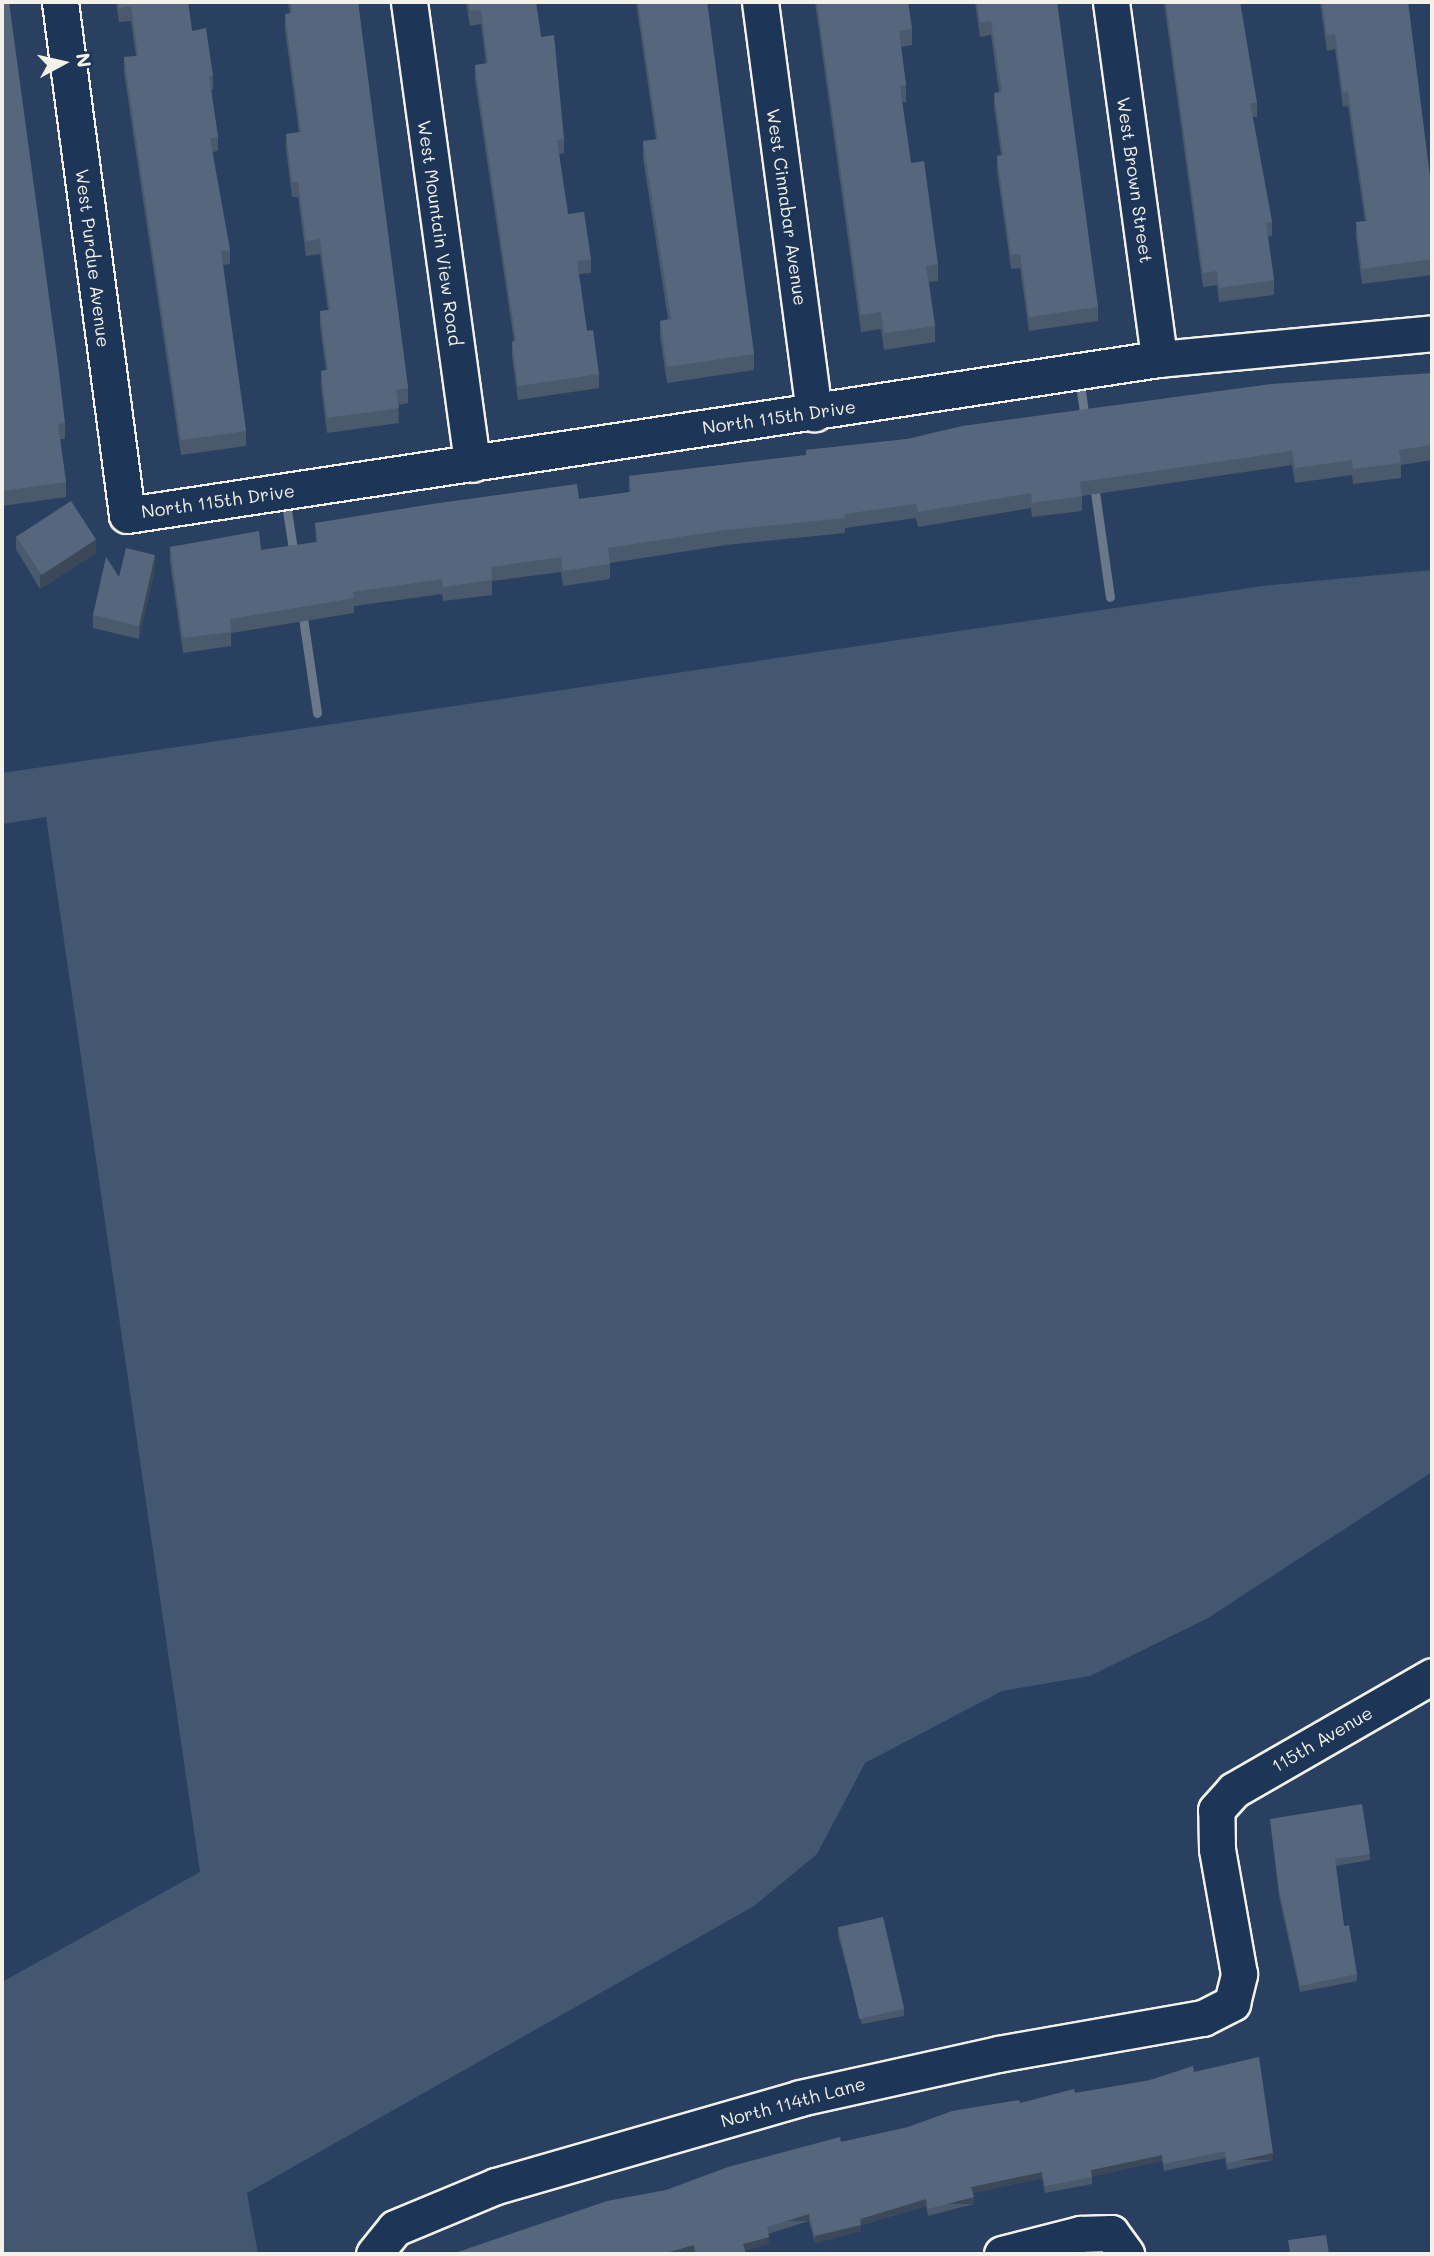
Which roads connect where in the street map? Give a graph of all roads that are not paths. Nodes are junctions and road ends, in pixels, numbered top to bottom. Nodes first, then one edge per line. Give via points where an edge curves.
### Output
1 (60, 2) edge
2 (409, 2) edge
3 (760, 2) edge
4 (1111, 2) edge
5 (1432, 333) edge
6 (1159, 359) junction
7 (814, 413) junction
8 (472, 464) junction
9 (127, 515) joint
10 (1432, 1676) edge
11 (1232, 2003) joint
12 (374, 2254) edge
13 (1002, 2254) edge
14 (1126, 2254) edge

1 - 9 street, West Purdue Avenue
2 - 8 street, West Mountain View Road
3 - 7 street, West Cinnabar Avenue
4 - 6 street, West Brown Street
5 - 6 street, North 115th Drive
6 - 7 street, North 115th Drive
7 - 8 street, North 115th Drive
8 - 9 street, North 115th Drive
10 - 11 street, 115th Avenue via 1234,1790 1216,1810 1217,1849 1239,1974
11 - 12 street, North 114th Lane via 1203,2018 998,2053 800,2098 509,2182 395,2228
13 - 14 street via 1080,2234 1111,2233

